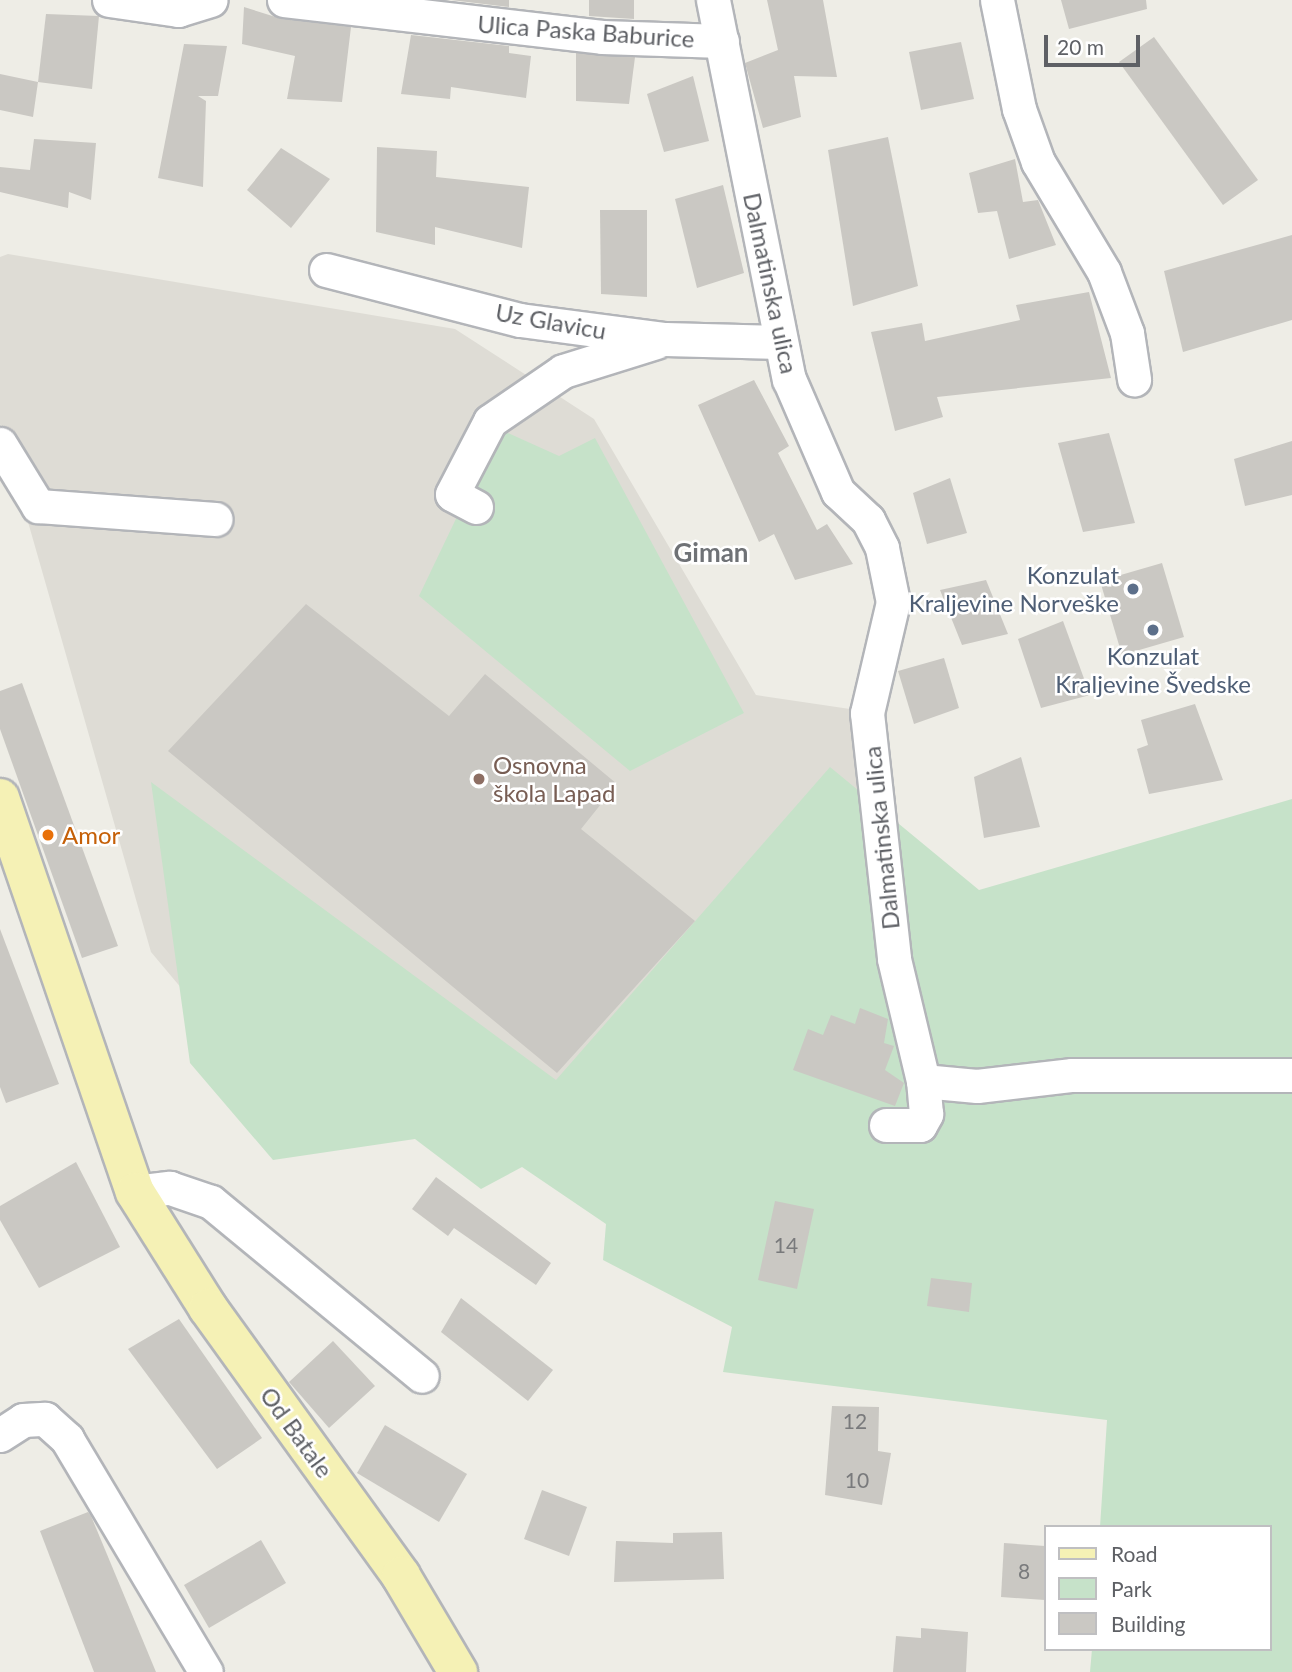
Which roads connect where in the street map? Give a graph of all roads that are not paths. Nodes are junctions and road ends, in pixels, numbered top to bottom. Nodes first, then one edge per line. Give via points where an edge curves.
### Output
1 (108, 0) edge
2 (211, 0) edge
3 (284, 0) edge
4 (713, 0) edge
5 (997, 0) edge
6 (722, 41) junction
7 (326, 270) dead end
8 (665, 339) junction
9 (780, 342) junction
10 (1134, 379) dead end
11 (0, 444) edge
12 (477, 507) dead end
13 (216, 519) dead end
14 (0, 798) edge
15 (1292, 1075) edge
16 (923, 1081) junction
17 (886, 1125) dead end
18 (135, 1192) junction
19 (422, 1376) dead end
20 (0, 1435) edge
21 (206, 1672) edge
22 (458, 1672) edge

1 - 2 street via 178,10
3 - 6 street, Ulica Paska Baburice via 603,37
4 - 6 street, Dalmatinska ulica
5 - 10 street via 1019,109 1038,162 1104,272 1127,333
6 - 9 street, Dalmatinska ulica
7 - 8 street, Uz Glavicu via 520,320
8 - 9 street, Uz Glavicu
8 - 12 street via 563,371 490,421 452,494
9 - 16 street, Dalmatinska ulica via 838,492 868,520 882,548 893,602 867,713 894,960
11 - 13 street via 38,506
14 - 18 main road, Od Batale
15 - 16 street via 1072,1075 977,1086
16 - 17 street, Dalmatinska ulica via 926,1114 920,1125
18 - 19 street via 170,1188 211,1202
18 - 22 main road, Od Batale via 208,1308 401,1576
20 - 21 street via 23,1420 45,1419 67,1440

